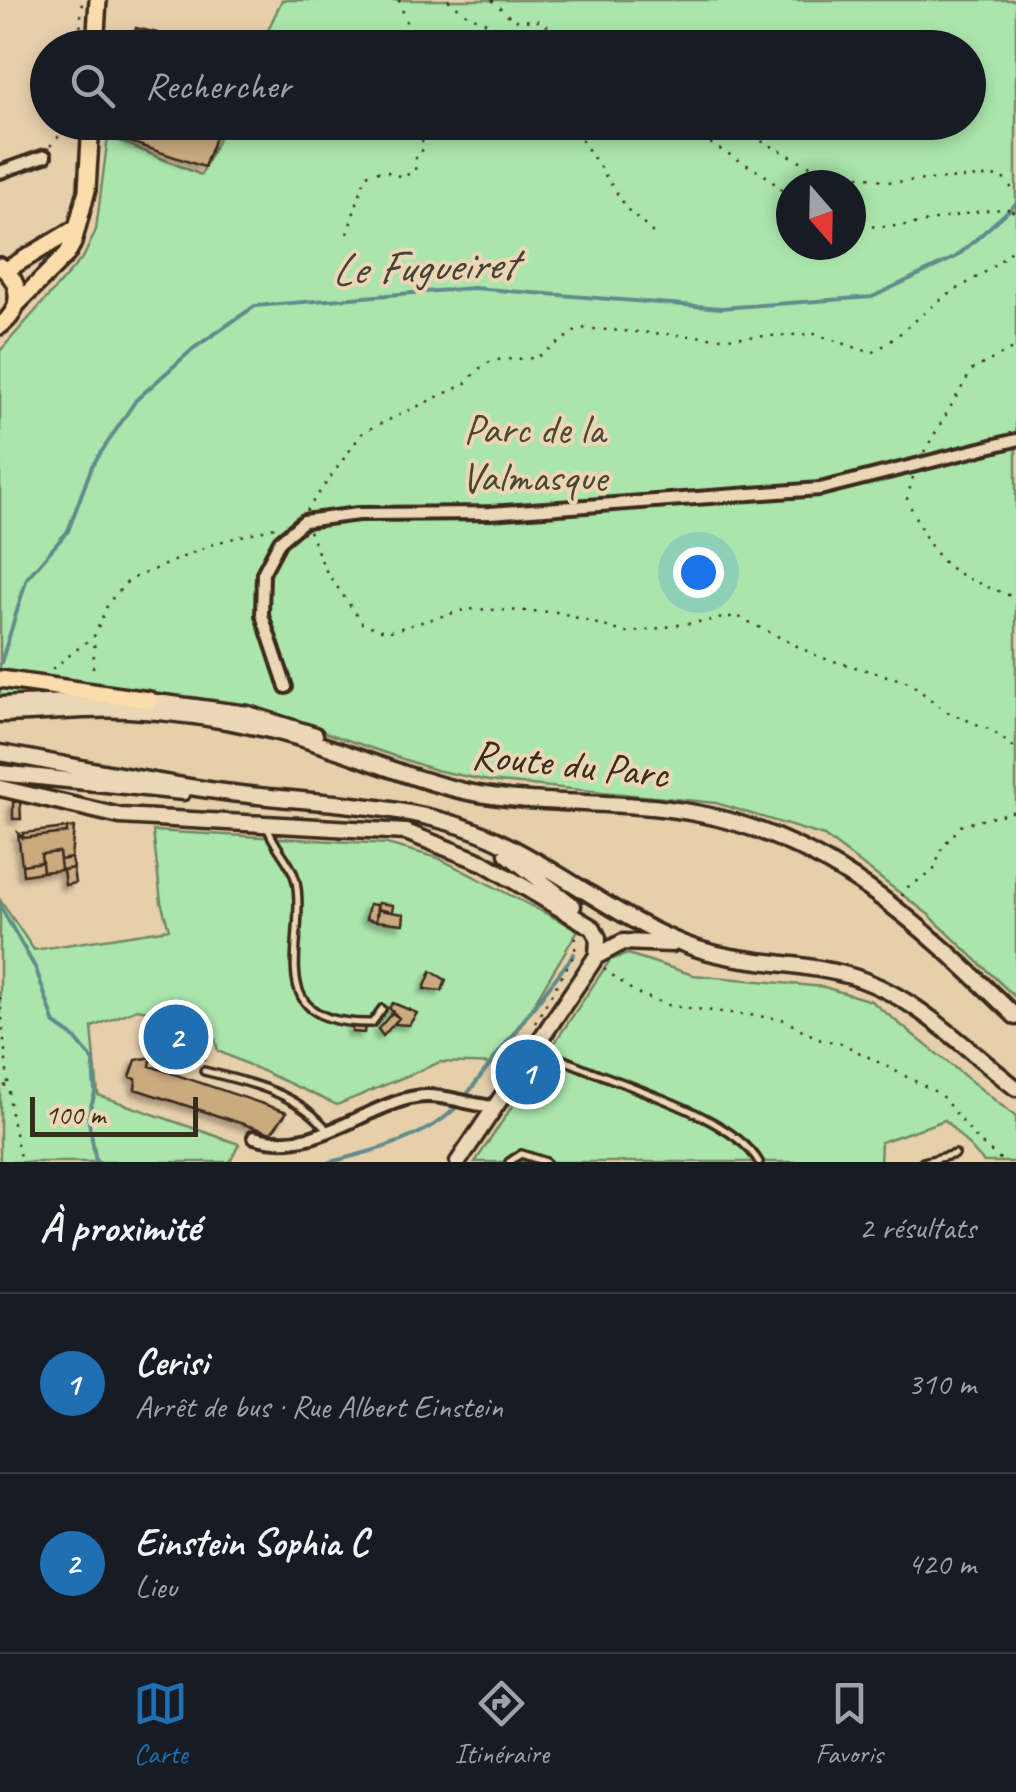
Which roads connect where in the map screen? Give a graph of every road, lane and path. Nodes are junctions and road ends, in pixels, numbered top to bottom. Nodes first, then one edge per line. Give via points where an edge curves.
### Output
1 (82, 0) edge
2 (98, 0) edge
3 (399, 0) edge
4 (448, 0) edge
5 (492, 0) edge
6 (80, 30) edge
7 (97, 30) edge
8 (409, 30) edge
9 (502, 30) edge
10 (553, 30) edge
11 (90, 140) edge
12 (422, 140) edge
13 (582, 140) edge
14 (705, 140) edge
15 (759, 140) edge
16 (45, 156) dead end
17 (0, 172) edge
18 (776, 185) edge
19 (1016, 192) edge
20 (1015, 208) edge
21 (1016, 218) edge
22 (866, 225) edge
23 (73, 230) junction
24 (653, 233) dead end
25 (347, 234) dead end
26 (1016, 244) edge
27 (3, 268) edge
28 (17, 304) junction
29 (0, 326) edge
30 (1016, 347) edge
31 (1016, 440) edge
32 (918, 466) junction
33 (304, 521) junction
34 (1016, 598) edge
35 (96, 636) junction
36 (93, 668) dead end
37 (52, 669) dead end
38 (0, 678) edge
39 (286, 688) dead end
40 (149, 700) junction
41 (0, 705) edge
42 (0, 714) edge
43 (1016, 749) edge
44 (0, 754) edge
45 (360, 758) junction
46 (0, 773) edge
47 (0, 788) edge
48 (221, 792) junction
49 (1016, 811) edge
50 (266, 823) junction
51 (492, 838) junction
52 (898, 906) junction
53 (568, 922) dead end
54 (686, 945) junction
55 (595, 959) junction
56 (0, 997) edge
57 (382, 1010) dead end
58 (1016, 1017) edge
59 (534, 1039) junction
60 (204, 1071) dead end
61 (0, 1075) edge
62 (1013, 1088) edge
63 (9, 1094) junction
64 (462, 1102) junction
65 (495, 1106) junction
66 (481, 1127) junction
67 (328, 1132) junction
68 (254, 1137) dead end
69 (955, 1154) dead end
70 (21, 1162) edge
71 (458, 1162) edge
72 (510, 1162) edge
73 (546, 1162) edge
74 (759, 1162) edge
75 (923, 1162) edge
76 (1004, 1162) edge

1 - 6 path
2 - 7 main road
3 - 8 path
4 - 9 path
5 - 10 path via 512,20 540,21
11 - 23 main road via 87,190
12 - 25 path via 415,170 366,175
13 - 24 path via 628,210
14 - 18 path
15 - 19 path via 832,177 891,182 1000,176
16 - 17 street
20 - 21 path
20 - 22 path via 902,228
23 - 27 main road
23 - 28 main road via 67,254
26 - 33 path via 872,353 815,334 721,338 580,328 536,358 494,360 465,384 363,432 306,506
27 - 28 main road via 16,285
28 - 29 main road
30 - 32 path via 972,370
31 - 32 street
32 - 33 street via 820,489
32 - 34 path via 908,498 932,548 973,585
33 - 35 path via 216,543 129,580 108,603
33 - 39 street via 280,541 263,573 262,614
33 - 43 path via 325,569 362,623 387,632 467,609 558,612 627,633 737,616 818,657 909,682
35 - 36 path
35 - 37 path
38 - 40 main road
40 - 41 main road
40 - 45 main road via 248,714 340,744
42 - 45 main road, Route du Parc via 128,710 264,728
44 - 48 main road, Route du Parc
45 - 52 main road, Route du Parc via 494,797 646,806 758,829 837,866
46 - 48 main road via 156,792
47 - 50 main road via 120,816
48 - 51 main road, Route du Parc via 428,818
49 - 52 path via 962,825 932,872 906,888
50 - 55 main road via 388,830 445,845 593,928
50 - 57 lane via 294,871 292,973 304,996 320,1015 360,1023 372,1023
51 - 54 main road, Route du Parc via 631,922
51 - 55 main road via 603,928
52 - 58 main road, Route du Parc
53 - 59 path via 578,938 576,952 544,1001
54 - 55 main road via 623,942
54 - 62 main road, Route du Parc via 871,982
55 - 59 main road
55 - 76 path via 636,993 671,1006 782,1019 841,1043 940,1094
56 - 63 path
59 - 65 main road
59 - 74 lane via 719,1124
60 - 67 lane via 254,1083 310,1109
61 - 63 path
63 - 70 path
64 - 65 street
64 - 66 street
64 - 67 street via 430,1095 406,1099
65 - 66 main road
66 - 71 main road
67 - 68 street via 278,1144
69 - 75 lane
72 - 73 lane via 521,1154

